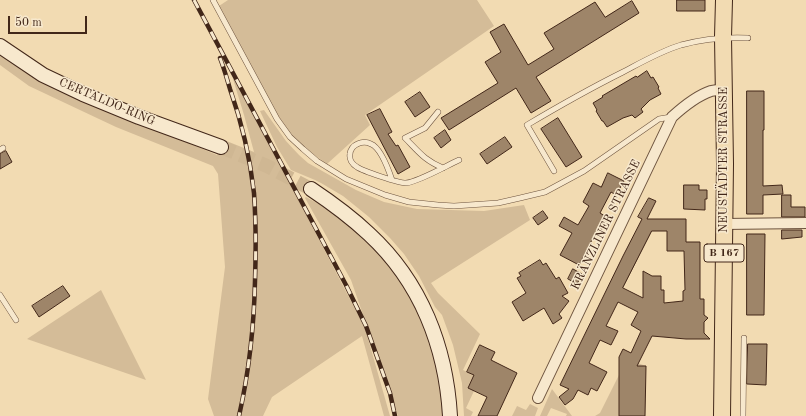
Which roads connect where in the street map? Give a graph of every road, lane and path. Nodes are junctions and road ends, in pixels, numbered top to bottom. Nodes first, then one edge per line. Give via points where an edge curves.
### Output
1 (213, 0) edge
2 (724, 0) edge
3 (723, 37) junction
4 (748, 38) dead end
5 (0, 46) edge
6 (724, 90) junction
7 (438, 112) dead end
8 (672, 117) junction
9 (221, 147) tunnel mouth
10 (459, 160) dead end
11 (443, 168) junction
12 (554, 171) dead end
13 (392, 180) junction
14 (311, 189) tunnel mouth
15 (806, 223) edge
16 (724, 224) junction
17 (0, 295) edge
18 (16, 320) dead end
19 (744, 338) dead end
20 (538, 398) dead end
21 (450, 416) edge
22 (722, 416) edge
23 (744, 416) edge

1 - 8 lane via 277,119 290,137 317,161 346,179 409,202 438,205 498,203 545,192 584,171 659,119
2 - 3 main road, NEUSTÄDTER STRASSE / B 167
3 - 4 lane
3 - 6 main road, NEUSTÄDTER STRASSE / B 167
3 - 12 lane via 681,45 661,53 583,92 527,125
5 - 9 main road, CERTALDO-RING via 43,75 83,94
6 - 8 street, KRÄNZLINER STRASSE via 712,90 702,95
6 - 16 main road, NEUSTÄDTER STRASSE / B 167
7 - 11 lane via 425,128 406,138 425,158
8 - 20 street, KRÄNZLINER STRASSE
10 - 11 lane
11 - 13 lane via 406,183
13 - 13 lane via 353,164 350,155 354,146 362,142 374,145
14 - 21 main road via 338,207 370,234 395,262 414,290 442,357
15 - 16 street
16 - 22 main road, NEUSTÄDTER STRASSE / B 167
17 - 18 lane
19 - 23 lane

